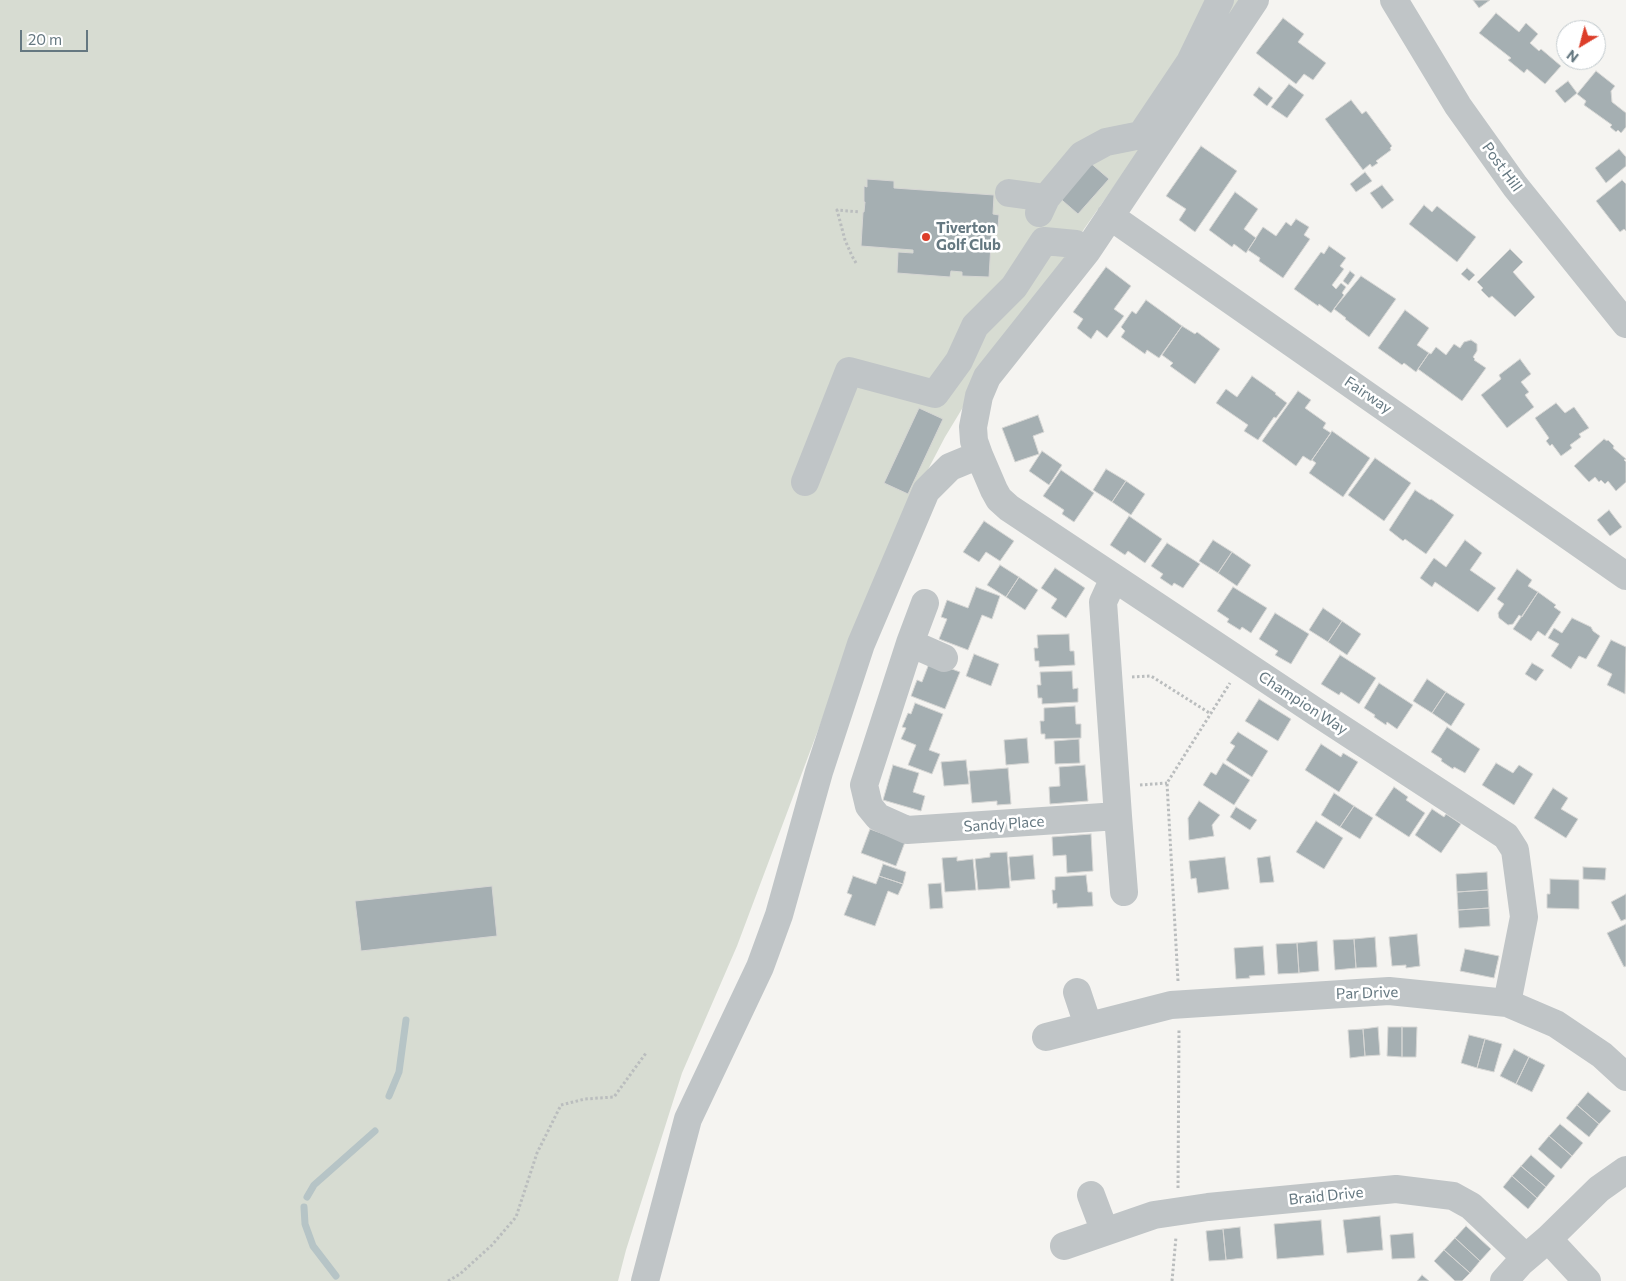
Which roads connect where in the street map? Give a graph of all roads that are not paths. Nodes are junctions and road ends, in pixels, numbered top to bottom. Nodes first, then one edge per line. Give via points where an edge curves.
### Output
1 (1220, 0) edge
2 (1255, 0) edge
3 (1394, 0) edge
4 (1009, 193) dead end
5 (1110, 216) junction
6 (1087, 251) junction
7 (1626, 324) edge
8 (959, 361) junction
9 (987, 377) junction
10 (979, 455) junction
11 (805, 482) dead end
12 (1626, 576) edge
13 (1114, 578) junction
14 (925, 603) dead end
15 (910, 643) junction
16 (944, 658) dead end
17 (1118, 816) junction
18 (1124, 892) dead end
19 (1077, 992) dead end
20 (1507, 1003) junction
21 (1088, 1025) junction
22 (1046, 1037) dead end
23 (1626, 1077) edge
24 (1626, 1170) edge
25 (1092, 1195) dead end
26 (1106, 1232) junction
27 (1548, 1239) junction
28 (1064, 1246) dead end
29 (1526, 1258) junction
30 (645, 1281) edge
31 (1504, 1281) edge
32 (1587, 1281) edge

1 - 4 street via 1190,62 1141,135 1106,142 1082,155 1042,205
2 - 5 street, Champion Way
3 - 7 street, Post Hill via 1464,114 1515,186
5 - 6 street, Champion Way
5 - 12 street, Fairway
6 - 8 street via 1076,244 1044,241 1014,287 975,326
6 - 9 street, Champion Way
8 - 9 street
8 - 11 street via 935,394 849,371
9 - 10 street, Champion Way via 979,396 973,427
10 - 13 street, Champion Way via 999,499
10 - 30 street via 950,467 926,491 861,644 760,967 688,1119
13 - 17 street via 1103,602
13 - 20 street, Champion Way via 1506,836 1515,850 1524,918
14 - 15 street, Sandy Place
15 - 16 street
15 - 17 street, Sandy Place via 864,785 869,806 878,817 907,830
17 - 18 street
19 - 21 street
20 - 21 street, Par Drive via 1389,991 1179,1004
20 - 23 street, Par Drive via 1556,1024 1602,1055
21 - 22 street, Par Drive
24 - 27 street via 1599,1189
25 - 26 street
26 - 28 street, Braid Drive
26 - 29 street, Braid Drive via 1154,1215 1396,1189 1453,1196 1471,1206
27 - 29 street
27 - 32 street
29 - 31 street

